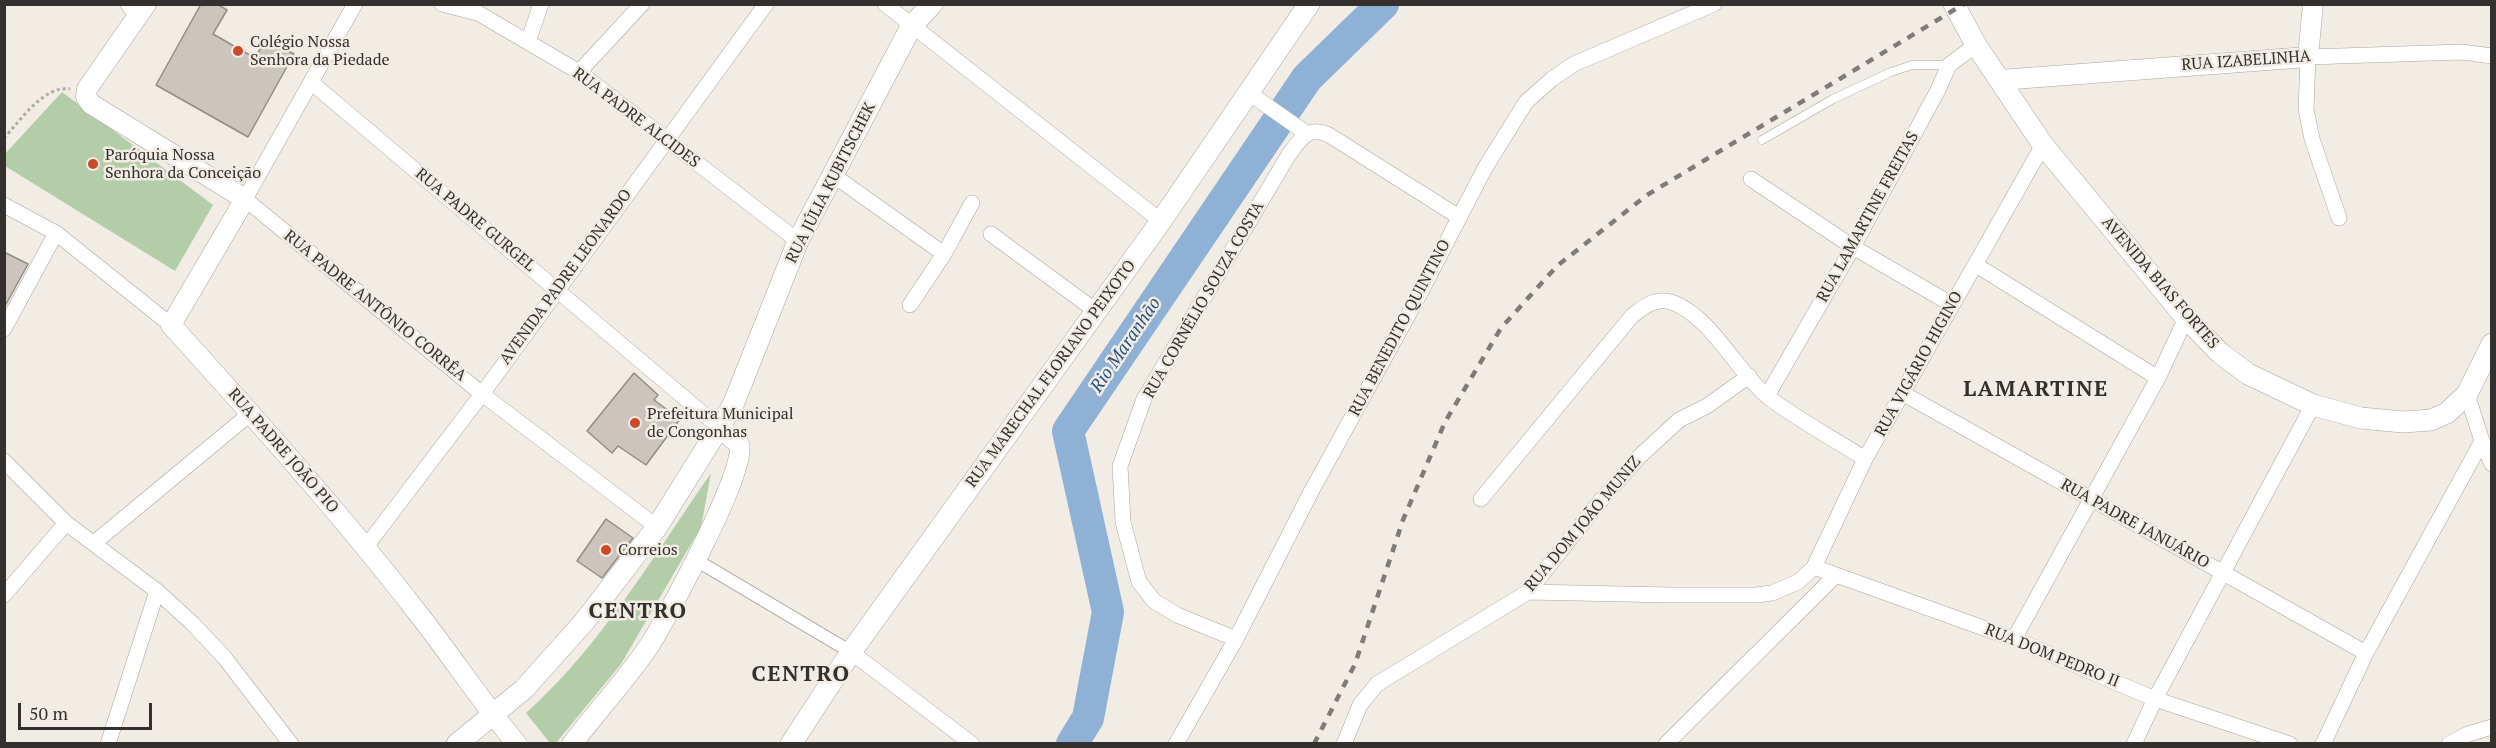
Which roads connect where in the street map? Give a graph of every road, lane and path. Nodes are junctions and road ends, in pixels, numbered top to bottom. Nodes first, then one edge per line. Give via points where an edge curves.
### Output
1 (355, 4) edge
2 (442, 4) edge
3 (541, 4) edge
4 (642, 4) edge
5 (766, 4) edge
6 (885, 4) edge
7 (932, 4) edge
8 (1309, 4) edge
9 (1714, 4) edge
10 (1954, 4) edge
11 (2313, 4) edge
12 (137, 9) edge
13 (473, 9) edge
14 (911, 27) junction
15 (528, 42) junction
16 (1976, 45) junction
17 (2492, 56) edge
18 (2308, 57) junction
19 (1949, 65) junction
20 (579, 72) junction
21 (2000, 80) junction
22 (312, 83) junction
23 (86, 97) junction
24 (1256, 98) junction
25 (1306, 133) junction
26 (4, 138) edge
27 (666, 140) junction
28 (1762, 140) dead end
29 (2043, 145) junction
30 (833, 175) junction
31 (1751, 179) dead end
32 (245, 199) junction
33 (972, 203) dead end
34 (4, 205) edge
35 (1459, 217) junction
36 (2339, 218) dead end
37 (1161, 221) junction
38 (56, 233) junction
39 (991, 234) dead end
40 (798, 241) junction
41 (1853, 247) junction
42 (944, 254) junction
43 (1976, 265) junction
44 (557, 289) junction
45 (1951, 304) junction
46 (910, 305) dead end
47 (1096, 311) junction
48 (2186, 318) junction
49 (171, 325) junction
50 (4, 329) edge
51 (2490, 352) edge
52 (1749, 376) junction
53 (2158, 378) junction
54 (482, 394) junction
55 (1904, 394) junction
56 (2467, 394) junction
57 (1767, 396) junction
58 (2313, 405) junction
59 (251, 413) junction
60 (720, 428) junction
61 (2482, 441) junction
62 (1865, 459) junction
63 (4, 461) edge
64 (2492, 464) edge
65 (1481, 499) dead end
66 (2090, 500) junction
67 (66, 523) junction
68 (657, 527) junction
69 (94, 543) junction
70 (365, 548) junction
71 (696, 560) junction
72 (1814, 567) junction
73 (2224, 573) junction
74 (1836, 575) junction
75 (157, 591) junction
76 (1528, 592) junction
77 (4, 596) edge
78 (1236, 639) junction
79 (2014, 639) junction
80 (851, 652) junction
81 (2366, 653) junction
82 (2155, 699) junction
83 (493, 716) junction
84 (2492, 726) edge
85 (108, 744) edge
86 (291, 744) edge
87 (457, 744) edge
88 (517, 744) edge
89 (572, 744) edge
90 (791, 744) edge
91 (972, 744) edge
92 (1176, 744) edge
93 (1344, 744) edge
94 (1666, 744) edge
95 (2134, 744) edge
96 (2290, 744) edge
97 (2324, 744) edge
98 (2450, 744) edge

1 - 22 street
2 - 13 street, RUA PADRE ALCIDES
3 - 15 street
4 - 20 street
5 - 27 street, AVENIDA PADRE LEONARDO
6 - 14 street
7 - 14 main road, RUA JÚLIA KUBITSCHEK
8 - 24 main road, RUA MARECHAL FLORIANO PEIXOTO
9 - 35 street, RUA BENEDITO QUINTINO via 1574,64 1552,79 1526,102
10 - 16 main road, AVENIDA BIAS FORTES
11 - 18 street
12 - 23 street via 87,89
13 - 15 street, RUA PADRE ALCIDES
14 - 30 main road, RUA JÚLIA KUBITSCHEK
14 - 37 street
15 - 20 street, RUA PADRE ALCIDES
16 - 19 street, RUA LAMARTINE FREITAS
16 - 21 main road, AVENIDA BIAS FORTES
17 - 18 street, RUA IZABELINHA via 2462,51
18 - 21 street, RUA IZABELINHA
18 - 36 street via 2306,109
19 - 28 lane via 1912,65 1891,72 1833,99
19 - 41 street, RUA LAMARTINE FREITAS
20 - 27 street, RUA PADRE ALCIDES
21 - 29 main road, AVENIDA BIAS FORTES
22 - 32 street
22 - 44 street, RUA PADRE GURGEL
23 - 26 path via 71,89 54,91
23 - 32 street, RUA PADRE ANTÔNIO CORRÊA via 91,104
24 - 25 street
24 - 37 main road, RUA MARECHAL FLORIANO PEIXOTO
25 - 35 street via 1312,130 1329,135
25 - 78 street, RUA CORNÉLIO SOUZA COSTA via 1288,156 1144,399 1120,466 1123,522 1139,582 1154,601 1177,615
27 - 40 street, RUA PADRE ALCIDES
27 - 44 street, AVENIDA PADRE LEONARDO
29 - 43 street, RUA VIGÁRIO HIGINO
29 - 48 main road, AVENIDA BIAS FORTES
30 - 40 main road, RUA JÚLIA KUBITSCHEK
30 - 42 street
31 - 41 street
32 - 49 street
32 - 54 street, RUA PADRE ANTÔNIO CORRÊA
33 - 42 street
34 - 38 street, RUA PADRE JOÃO PIO
35 - 78 street, RUA BENEDITO QUINTINO
37 - 47 main road, RUA MARECHAL FLORIANO PEIXOTO
38 - 49 street, RUA PADRE JOÃO PIO
38 - 50 street
39 - 47 street
40 - 60 main road, RUA JÚLIA KUBITSCHEK via 733,405
41 - 45 street
41 - 57 street, RUA LAMARTINE FREITAS
42 - 46 street
43 - 45 street, RUA VIGÁRIO HIGINO
43 - 53 street
44 - 54 street, AVENIDA PADRE LEONARDO
44 - 60 street, RUA PADRE GURGEL
45 - 55 street, RUA VIGÁRIO HIGINO
47 - 80 main road, RUA MARECHAL FLORIANO PEIXOTO
48 - 53 street
48 - 58 main road, AVENIDA BIAS FORTES via 2220,353 2248,374
49 - 59 street, RUA PADRE JOÃO PIO
51 - 56 main road, AVENIDA BIAS FORTES
52 - 57 street
52 - 65 street via 1701,322 1681,307 1663,301 1646,306 1632,316
52 - 76 street, RUA DOM JOÃO MUNIZ via 1707,406 1679,420 1640,456
53 - 66 street
54 - 68 street, RUA PADRE ANTÔNIO CORRÊA
54 - 70 street, AVENIDA PADRE LEONARDO
55 - 62 street, RUA VIGÁRIO HIGINO
55 - 66 street, RUA PADRE JANUÁRIO
56 - 58 main road, AVENIDA BIAS FORTES via 2447,413 2431,420 2403,422 2361,418
56 - 61 street
57 - 62 street
58 - 73 street
59 - 69 street
59 - 70 street, RUA PADRE JOÃO PIO
60 - 68 main road, RUA JÚLIA KUBITSCHEK
60 - 71 street via 739,444 740,456
61 - 64 street
61 - 81 street
62 - 72 street, RUA VIGÁRIO HIGINO
63 - 67 street
66 - 73 street, RUA PADRE JANUÁRIO
66 - 79 street
67 - 69 street
67 - 77 street
68 - 83 main road, RUA JÚLIA KUBITSCHEK via 584,622 524,689
69 - 75 street
70 - 83 street, RUA PADRE JOÃO PIO
71 - 80 street
71 - 89 street via 650,643
72 - 74 street, RUA DOM PEDRO II
72 - 76 street, RUA VIGÁRIO HIGINO via 1798,582 1756,595
73 - 81 street, RUA PADRE JANUÁRIO
73 - 82 street
74 - 79 street, RUA DOM PEDRO II
74 - 94 street
75 - 85 street
75 - 86 street via 224,657
76 - 93 street, RUA DOM JOÃO MUNIZ via 1377,684 1360,705
78 - 92 street, RUA BENEDITO QUINTINO
79 - 82 street, RUA DOM PEDRO II
80 - 90 main road, RUA MARECHAL FLORIANO PEIXOTO
80 - 91 street
81 - 97 street
82 - 95 street
82 - 96 street, RUA DOM PEDRO II
83 - 87 main road, RUA JÚLIA KUBITSCHEK
83 - 88 street, RUA PADRE JOÃO PIO
84 - 98 street

